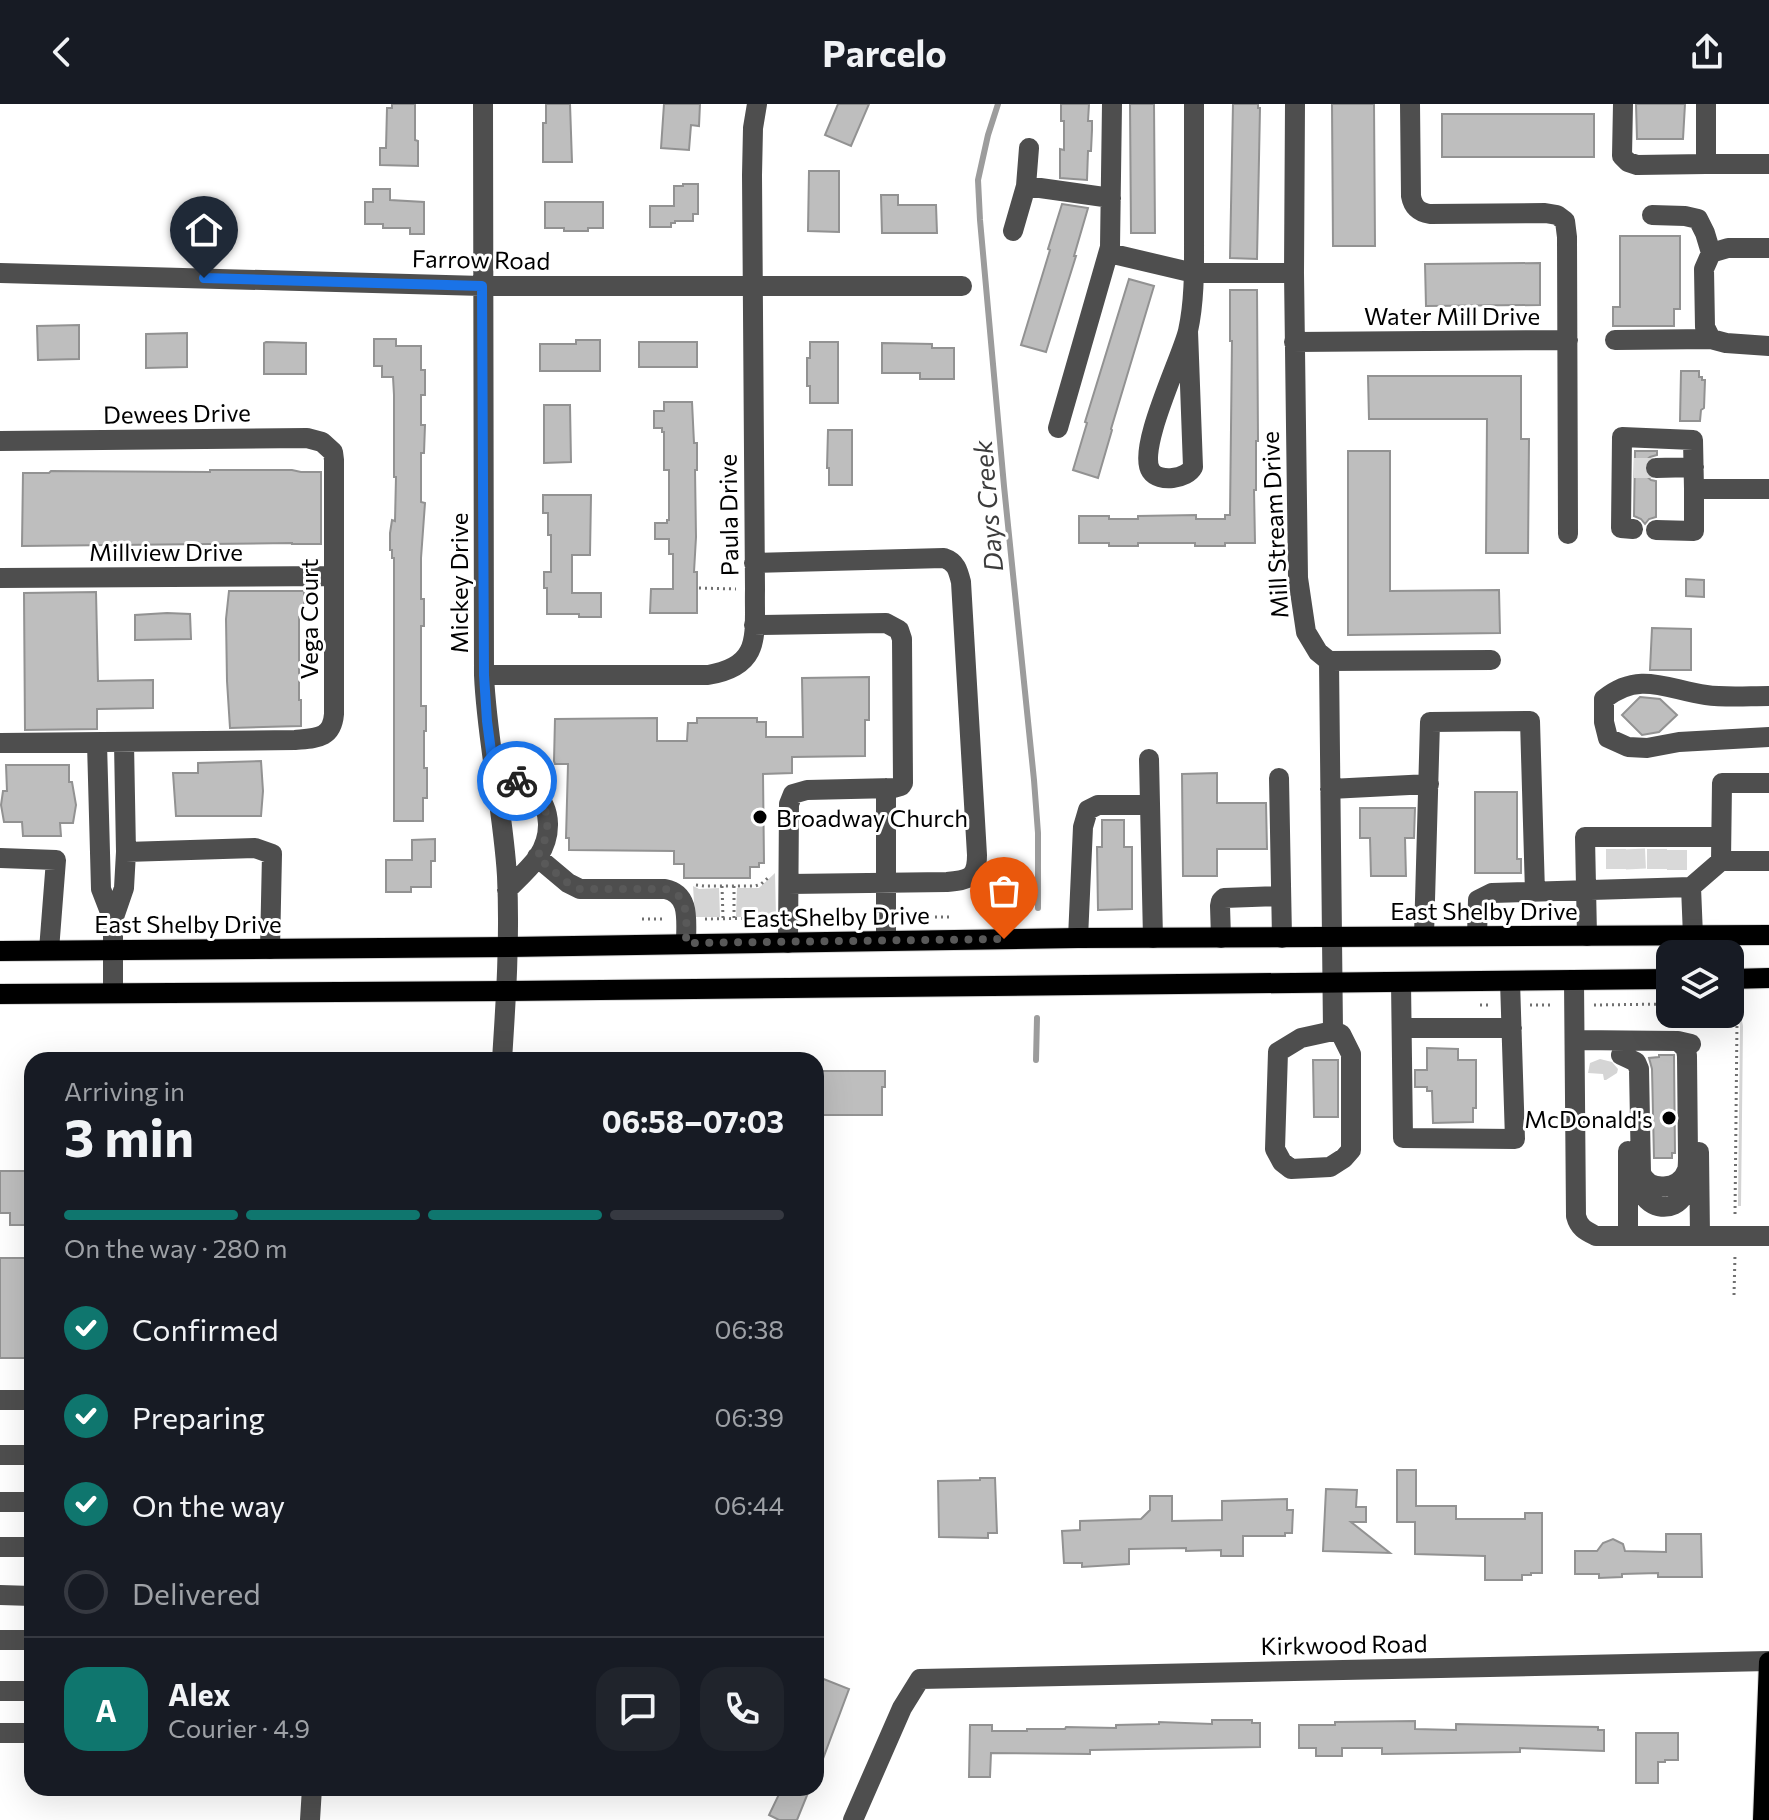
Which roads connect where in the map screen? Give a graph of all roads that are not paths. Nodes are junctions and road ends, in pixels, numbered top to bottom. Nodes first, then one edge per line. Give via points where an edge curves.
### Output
1 (483, 104) edge
2 (757, 104) edge
3 (1112, 104) edge
4 (1194, 104) edge
5 (1295, 104) edge
6 (1410, 104) edge
7 (1623, 104) edge
8 (1706, 104) edge
9 (1029, 148) dead end
10 (1706, 164) junction
11 (1769, 164) edge
12 (1026, 186) junction
13 (1111, 198) junction
14 (1652, 215) dead end
15 (1013, 231) dead end
16 (1769, 248) edge
17 (1109, 253) junction
18 (1711, 253) junction
19 (0, 273) edge
20 (1194, 273) junction
21 (1294, 273) junction
22 (482, 286) junction
23 (962, 286) dead end
24 (753, 287) junction
25 (1188, 331) junction
26 (1711, 339) junction
27 (1568, 340) junction
28 (1615, 340) dead end
29 (1294, 342) junction
30 (1769, 346) edge
31 (1058, 428) dead end
32 (0, 441) edge
33 (1694, 467) junction
34 (1656, 468) tunnel mouth
35 (335, 470) joint
36 (1694, 489) junction
37 (1769, 489) edge
38 (1633, 529) dead end
39 (1656, 530) dead end
40 (1568, 534) dead end
41 (754, 563) junction
42 (333, 576) junction
43 (0, 578) edge
44 (754, 625) junction
45 (1491, 660) dead end
46 (1329, 661) junction
47 (484, 675) junction
48 (1769, 696) edge
49 (1769, 737) edge
50 (0, 743) edge
51 (97, 743) junction
52 (124, 743) junction
53 (1149, 759) dead end
54 (494, 774) junction
55 (1279, 778) dead end
56 (1769, 783) edge
57 (1429, 784) junction
58 (886, 788) junction
59 (1330, 789) junction
60 (1150, 805) junction
61 (99, 836) junction
62 (1721, 837) junction
63 (126, 844) junction
64 (537, 857) junction
65 (0, 858) edge
66 (1626, 861) junction
67 (1721, 861) junction
68 (1769, 861) edge
69 (1670, 864) junction
70 (780, 879) junction
71 (886, 883) junction
72 (507, 890) junction
73 (1587, 890) junction
74 (1535, 892) junction
75 (1281, 896) junction
76 (113, 920) junction
77 (1769, 935) edge
78 (1424, 936) junction
79 (1477, 936) junction
80 (1587, 936) junction
81 (1693, 936) junction
82 (1332, 937) junction
83 (1078, 938) junction
84 (1153, 938) junction
85 (1221, 938) junction
86 (1282, 938) junction
87 (886, 941) junction
88 (686, 943) junction
89 (788, 943) junction
90 (509, 947) junction
91 (113, 949) junction
92 (270, 949) junction
93 (49, 950) junction
94 (0, 951) edge
95 (1769, 978) edge
96 (1656, 979) edge
97 (1744, 979) edge
98 (1510, 981) junction
99 (1574, 981) junction
100 (1401, 982) junction
101 (1333, 983) junction
102 (507, 991) junction
103 (113, 993) junction
104 (0, 994) edge
105 (1402, 1028) junction
106 (1512, 1028) junction
107 (1333, 1031) junction
108 (1678, 1041) junction
109 (1575, 1047) junction
110 (503, 1052) edge
111 (1621, 1055) junction
112 (1628, 1236) junction
113 (1700, 1236) junction
114 (1769, 1236) edge
115 (0, 1400) edge
116 (24, 1400) edge
117 (0, 1455) edge
118 (24, 1455) edge
119 (0, 1502) edge
120 (24, 1502) edge
121 (0, 1547) edge
122 (24, 1547) edge
123 (0, 1595) edge
124 (24, 1596) edge
125 (0, 1640) edge
126 (24, 1640) edge
127 (1769, 1661) edge
128 (0, 1691) edge
129 (24, 1691) edge
130 (1768, 1693) edge
131 (0, 1733) edge
132 (24, 1733) edge
133 (1767, 1759) edge
134 (312, 1796) edge
135 (310, 1820) edge
136 (853, 1820) edge
137 (1763, 1820) edge

1 - 22 street, Mickey Drive
2 - 24 street, Paula Drive
3 - 13 street
4 - 20 street
5 - 21 street, Mill Stream Drive
6 - 27 street, Water Mill Drive via 1411,196 1419,211 1545,213 1565,221
7 - 10 street via 1622,156 1628,162
8 - 10 street
9 - 12 street
10 - 11 street
12 - 13 street
12 - 15 street
13 - 17 street
14 - 18 street via 1698,219
16 - 18 street
17 - 20 street
17 - 31 street
18 - 26 street via 1704,269 1705,327
19 - 22 street, Farrow Road
20 - 21 street
20 - 25 street
21 - 29 street, Mill Stream Drive
22 - 24 street, Farrow Road
22 - 47 street, Mickey Drive
23 - 24 street, Farrow Road
24 - 41 street, Paula Drive
25 - 25 street via 1150,444 1149,469 1161,477 1185,476 1193,467
26 - 28 street
26 - 30 street
27 - 29 street, Water Mill Drive
27 - 40 street
29 - 46 street, Mill Stream Drive via 1300,600 1306,632
32 - 35 street, Dewees Drive via 307,438 333,452
33 - 34 street
33 - 36 street
33 - 38 street via 1693,440 1622,437 1628,468 1621,528
35 - 42 street, Vega Court
36 - 37 street
36 - 39 street via 1694,531
41 - 44 street, Paula Drive
41 - 71 street via 933,557 952,561 957,568 977,866 961,881
42 - 43 street, Millview Drive
42 - 52 street, Vega Court via 333,723 324,735
44 - 47 street, Paula Drive via 750,652 725,672
44 - 58 street via 886,623 899,630 905,780
45 - 46 street
46 - 59 street
47 - 54 street, Mickey Drive
48 - 49 street via 1706,695 1647,682 1604,699 1608,738 1628,747
50 - 51 street, Vega Court
51 - 52 street, Vega Court
51 - 61 street
52 - 63 street
53 - 60 street
54 - 64 street via 535,792 545,809 547,836
54 - 72 street, Mickey Drive
55 - 75 street
56 - 62 street via 1722,783
57 - 59 street
57 - 74 street via 1430,722 1530,721
57 - 78 street
58 - 70 street via 793,794
58 - 71 street
59 - 82 street
60 - 83 street via 1098,805 1088,810
60 - 84 street
61 - 63 street
61 - 76 street via 101,889
62 - 67 street
62 - 69 street
63 - 76 street via 124,888
63 - 92 street via 255,848 272,854
64 - 72 street
64 - 88 street via 580,889 677,893 686,919
65 - 93 street via 56,860
66 - 69 street
66 - 69 street
66 - 73 street
66 - 73 street via 1585,837
67 - 68 street
67 - 69 street
69 - 81 street
70 - 71 street
70 - 89 street
71 - 87 street
72 - 90 street, Mickey Drive
73 - 74 street
73 - 80 street
74 - 79 street via 1492,893 1478,900
75 - 85 street via 1224,898
75 - 86 street
76 - 91 street
77 - 81 main road, East Shelby Drive
78 - 79 main road, East Shelby Drive
78 - 82 main road, East Shelby Drive
79 - 80 main road, East Shelby Drive
80 - 81 main road, East Shelby Drive
82 - 86 main road, East Shelby Drive
82 - 101 street
83 - 84 main road, East Shelby Drive
83 - 87 main road, East Shelby Drive
84 - 85 main road, East Shelby Drive
85 - 86 main road, East Shelby Drive
87 - 89 main road, East Shelby Drive
88 - 89 main road, East Shelby Drive
88 - 90 main road, East Shelby Drive
90 - 92 main road, East Shelby Drive
90 - 102 street, Mickey Drive
91 - 92 main road, East Shelby Drive
91 - 93 main road, East Shelby Drive
91 - 103 street
93 - 94 main road, East Shelby Drive
95 - 97 main road
96 - 99 main road
98 - 99 main road
98 - 100 main road
98 - 106 street
99 - 109 street
100 - 101 main road
100 - 105 street
101 - 102 main road
101 - 107 street
102 - 103 main road
102 - 110 street, Mickey Drive
103 - 104 main road
105 - 106 street
105 - 106 street via 1403,1138 1515,1139
107 - 107 street via 1301,1038 1278,1052 1275,1149 1291,1169 1330,1167 1351,1150 1351,1054 1341,1034
108 - 109 street
108 - 111 street via 1687,1056 1687,1169 1666,1187 1643,1179 1639,1069
108 - 113 street via 1695,1045 1698,1051
109 - 111 street
109 - 112 street via 1576,1216 1584,1230 1596,1236
111 - 112 street via 1628,1075
112 - 113 street
113 - 114 street
115 - 116 street
117 - 118 street
119 - 120 street
121 - 122 street
123 - 124 street
125 - 126 street
127 - 130 main road
127 - 136 street, Kirkwood Road via 920,1679
128 - 129 street
130 - 133 main road
131 - 132 street
133 - 137 main road
134 - 135 street

